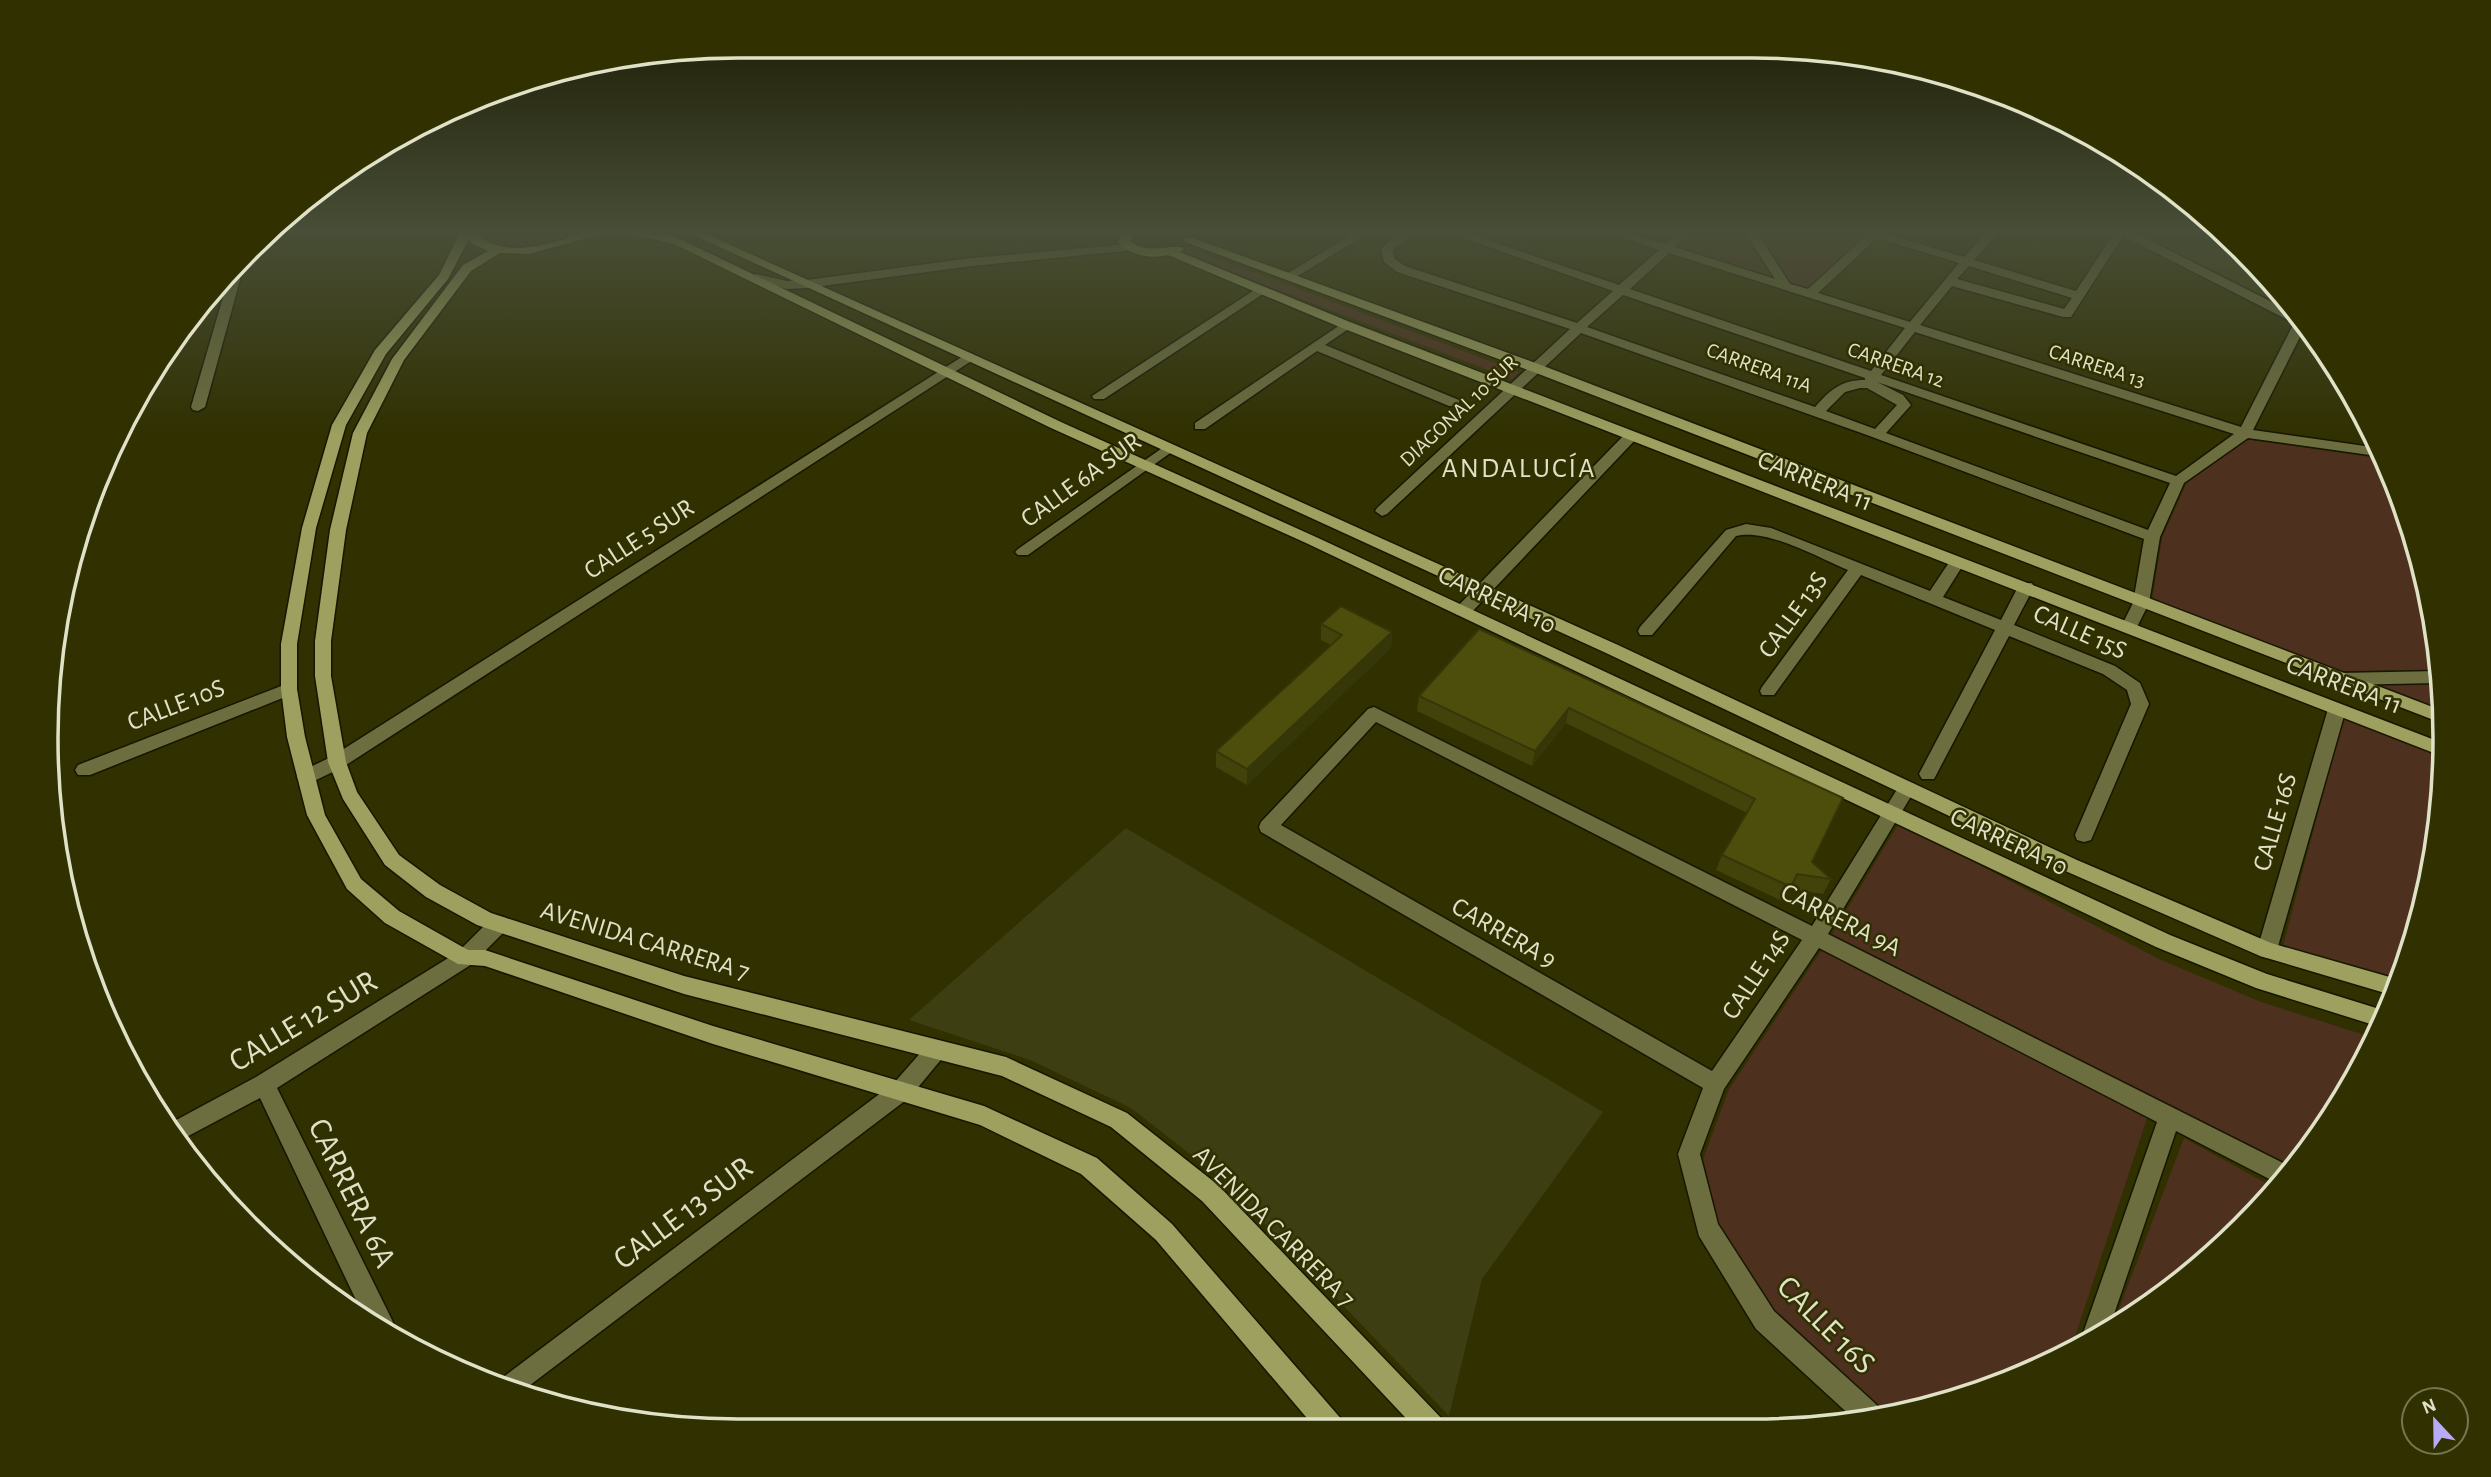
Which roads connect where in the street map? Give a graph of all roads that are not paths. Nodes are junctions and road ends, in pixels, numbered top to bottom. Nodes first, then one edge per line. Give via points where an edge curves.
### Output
1 (229, 298) edge
2 (426, 298) edge
3 (444, 298) edge
4 (796, 298) edge
5 (838, 298) edge
6 (1248, 298) edge
7 (1277, 298) edge
8 (1348, 298) edge
9 (1490, 298) edge
10 (1613, 298) edge
11 (1647, 298) edge
12 (1826, 298) edge
13 (1936, 298) edge
14 (2010, 298) edge
15 (2078, 298) edge
16 (2256, 298) edge
17 (2282, 311) edge
18 (1346, 325) junction
19 (1913, 326) junction
20 (1580, 327) junction
21 (2297, 330) edge
22 (1316, 346) junction
23 (968, 357) junction
24 (1536, 368) junction
25 (946, 372) junction
26 (1871, 381) junction
27 (1514, 389) junction
28 (1099, 396) dead end
29 (1454, 403) dead end
30 (198, 407) dead end
31 (1818, 412) junction
32 (1200, 426) dead end
33 (2245, 433) junction
34 (1878, 434) junction
35 (1632, 435) junction
36 (1168, 448) junction
37 (2369, 451) edge
38 (1145, 466) junction
39 (2178, 481) junction
40 (1382, 511) dead end
41 (2152, 537) junction
42 (1023, 552) dead end
43 (1957, 562) junction
44 (1858, 568) junction
45 (2026, 587) junction
46 (1482, 590) junction
47 (1933, 599) junction
48 (2141, 603) junction
49 (1463, 611) junction
50 (2003, 627) junction
51 (2129, 627) junction
52 (1646, 631) dead end
53 (2430, 677) edge
54 (2339, 678) junction
55 (289, 689) junction
56 (1768, 691) dead end
57 (2337, 709) junction
58 (2432, 714) edge
59 (2433, 747) edge
60 (337, 762) junction
61 (83, 770) dead end
62 (1928, 774) dead end
63 (306, 777) junction
64 (1907, 788) junction
65 (1891, 813) junction
66 (1268, 827) joint
67 (2084, 835) dead end
68 (499, 924) junction
69 (1816, 936) junction
70 (2267, 950) junction
71 (465, 958) junction
72 (2386, 985) edge
73 (2374, 1016) edge
74 (937, 1049) junction
75 (264, 1084) junction
76 (1715, 1084) junction
77 (902, 1090) junction
78 (2169, 1118) junction
79 (181, 1129) edge
80 (2277, 1172) edge
81 (376, 1315) edge
82 (2098, 1325) edge
83 (515, 1381) edge
84 (1863, 1410) edge
85 (1325, 1419) edge
86 (1425, 1419) edge

1 - 30 street
2 - 55 main road via 380,353 339,425 309,528 289,644
3 - 60 main road, AVENIDA CARRERA 7 via 405,350 360,433 338,530 323,641 323,676
4 - 25 main road, CARRERA 10
5 - 23 main road, CARRERA 10
6 - 28 street
7 - 18 main road, CARRERA 11
8 - 24 main road, CARRERA 11
9 - 20 street, CARRERA 11A
10 - 20 street, DIAGONAL 10 SUR
11 - 26 street, CARRERA 12
12 - 19 street, CARRERA 13
13 - 19 street
14 - 15 street via 2067,314
16 - 17 street
18 - 22 street
18 - 27 main road, CARRERA 11
19 - 26 street
19 - 33 street, CARRERA 13
20 - 24 street, DIAGONAL 10 SUR
20 - 31 street, CARRERA 11A
21 - 33 street
22 - 29 street
22 - 32 street
23 - 25 street, CALLE 5 SUR
23 - 36 main road, CARRERA 10
24 - 27 street, DIAGONAL 10 SUR
24 - 48 main road, CARRERA 11
25 - 38 main road, CARRERA 10
25 - 60 street, CALLE 5 SUR
26 - 31 street via 1839,387
26 - 34 street via 1905,405
26 - 39 street, CARRERA 12
27 - 35 main road, CARRERA 11
27 - 40 street, DIAGONAL 10 SUR
31 - 34 street, CARRERA 11A
33 - 37 street, CARRERA 13
33 - 39 street
34 - 41 street, CARRERA 11A
35 - 43 main road, CARRERA 11
35 - 46 street
36 - 38 street, CALLE 6A SUR
36 - 46 main road, CARRERA 10
38 - 42 street, CALLE 6A SUR
38 - 49 main road, CARRERA 10
39 - 41 street
41 - 48 street
43 - 45 main road, CARRERA 11
43 - 47 street
44 - 47 street, CALLE 15S
44 - 52 street, CALLE 15S via 1766,531 1731,533
44 - 56 street, CALLE 13S
45 - 50 street
45 - 51 main road, CARRERA 11
46 - 49 street
46 - 64 main road, CARRERA 10
47 - 50 street, CALLE 15S
48 - 51 street
48 - 54 main road, CARRERA 11
49 - 65 main road, CARRERA 10
50 - 62 street
50 - 67 street, CALLE 15S via 2109,670 2134,687 2140,704
51 - 57 main road, CARRERA 11
53 - 54 street
54 - 58 main road, CARRERA 11
55 - 61 street, CALLE 10S
55 - 63 main road
57 - 59 main road, CARRERA 11
57 - 70 street, CALLE 16S
60 - 63 street, CALLE 5 SUR
60 - 68 main road, AVENIDA CARRERA 7 via 349,794 392,860 433,891
63 - 71 main road via 316,815 354,884 392,917
64 - 65 street, CALLE 14S
64 - 70 main road, CARRERA 10
65 - 69 street, CALLE 14S
65 - 73 main road, CARRERA 10 via 2175,946 2263,982
66 - 69 street, CARRERA 9A via 1374,713
66 - 76 street, CARRERA 9
68 - 71 street, CALLE 12 SUR
68 - 74 main road, AVENIDA CARRERA 7 via 684,985
69 - 76 street, CALLE 14S
69 - 78 street, CARRERA 9A
70 - 72 main road, CARRERA 10
71 - 75 street, CALLE 12 SUR
71 - 77 main road via 485,958 713,1035
74 - 77 street, CALLE 13 SUR
74 - 86 main road, AVENIDA CARRERA 7 via 1006,1067 1119,1120 1210,1193
75 - 79 street, CALLE 12 SUR
75 - 81 street, CARRERA 6A
76 - 84 street, CALLE 16S via 1689,1154 1707,1228 1765,1320
77 - 83 street, CALLE 13 SUR
77 - 85 main road via 984,1116 1089,1166 1164,1232
78 - 80 street, CARRERA 9A
78 - 82 street

